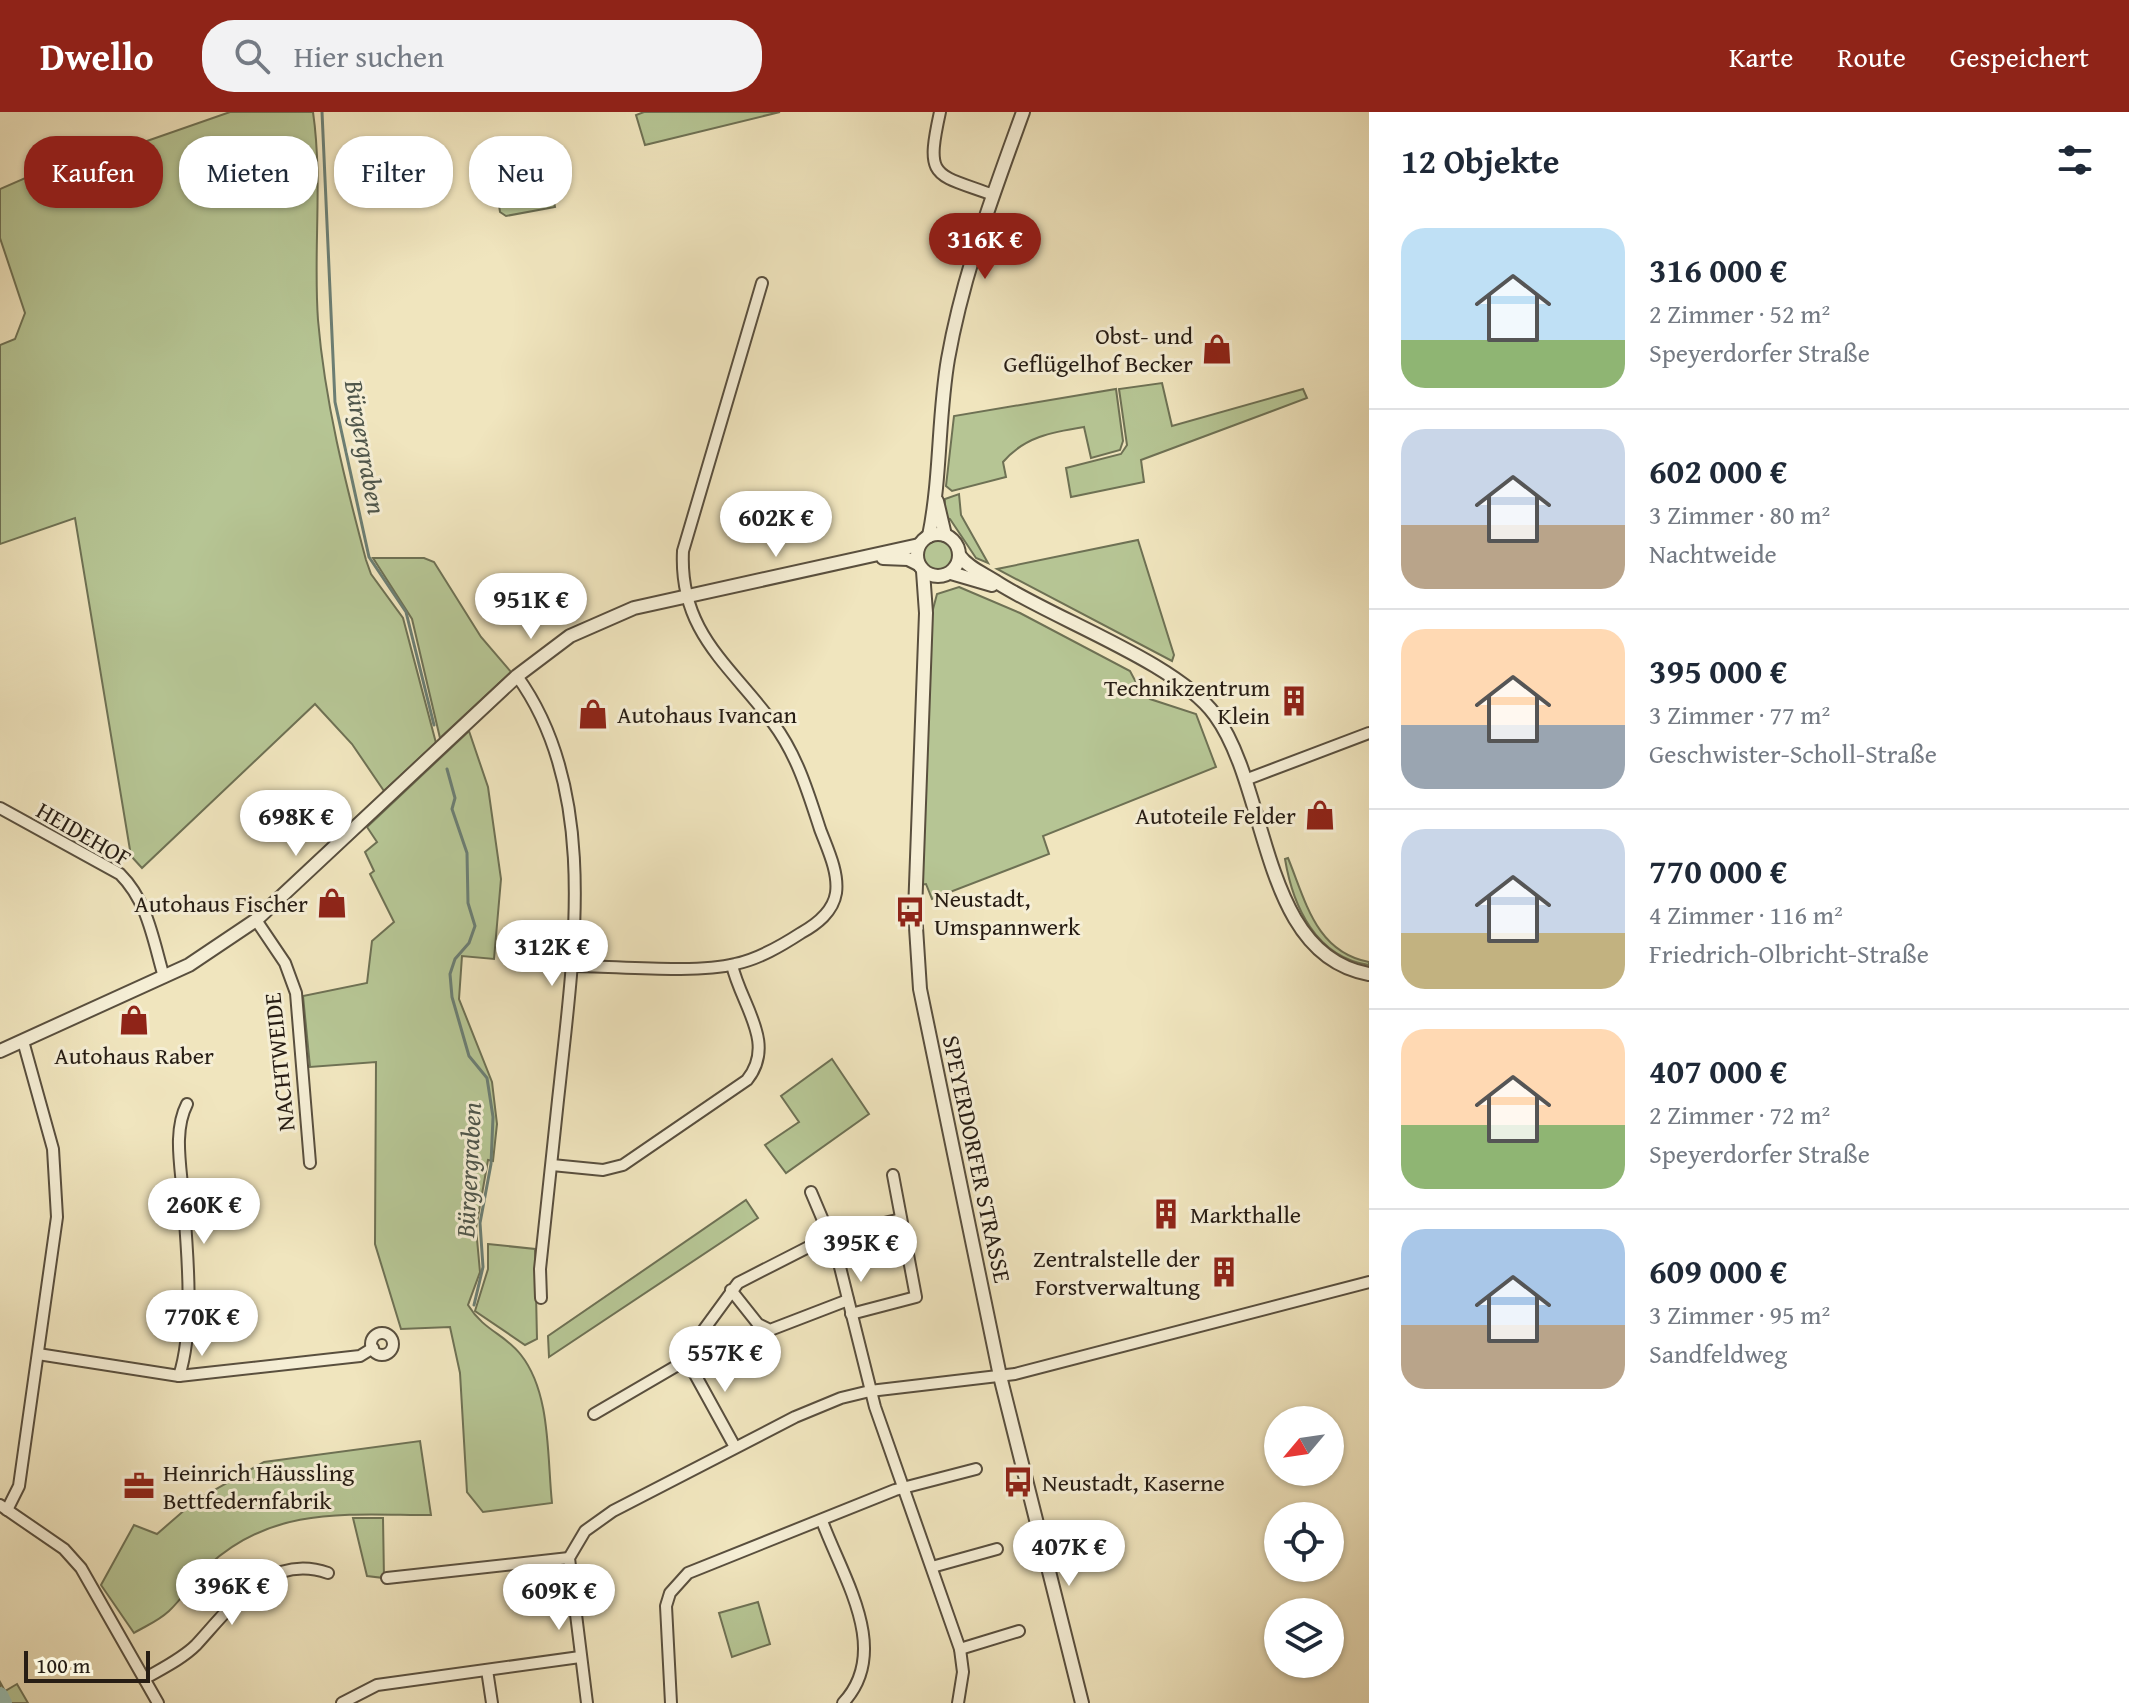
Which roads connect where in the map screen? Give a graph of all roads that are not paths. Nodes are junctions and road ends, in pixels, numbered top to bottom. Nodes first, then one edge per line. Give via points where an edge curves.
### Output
1 (940, 112) edge
2 (1023, 112) edge
3 (993, 195) junction
4 (762, 283) dead end
5 (936, 490) junction
6 (945, 535) junction
7 (924, 540) junction
8 (959, 555) junction
9 (872, 558) junction
10 (921, 567) junction
11 (947, 575) junction
12 (1010, 591) junction
13 (687, 596) junction
14 (926, 613) junction
15 (517, 676) junction
16 (1369, 733) edge
17 (1245, 780) junction
18 (0, 808) edge
19 (256, 920) junction
20 (732, 965) junction
21 (571, 966) junction
22 (1369, 974) edge
23 (164, 977) junction
24 (23, 1041) junction
25 (0, 1051) edge
26 (187, 1104) dead end
27 (310, 1163) dead end
28 (552, 1165) junction
29 (893, 1175) dead end
30 (811, 1192) dead end
31 (901, 1219) junction
32 (830, 1236) junction
33 (1369, 1282) edge
34 (731, 1290) junction
35 (541, 1298) dead end
36 (848, 1300) junction
37 (851, 1314) junction
38 (373, 1348) dead end
39 (38, 1354) junction
40 (686, 1358) junction
41 (179, 1376) junction
42 (1000, 1376) junction
43 (870, 1391) junction
44 (594, 1414) dead end
45 (735, 1447) junction
46 (976, 1469) dead end
47 (904, 1487) junction
48 (4, 1508) edge
49 (822, 1521) junction
50 (997, 1549) dead end
51 (569, 1558) junction
52 (932, 1567) junction
53 (328, 1573) dead end
54 (387, 1578) dead end
55 (1019, 1631) dead end
56 (960, 1649) junction
57 (580, 1657) junction
58 (487, 1670) junction
59 (144, 1679) junction
60 (158, 1703) edge
61 (342, 1703) edge
62 (492, 1703) edge
63 (587, 1703) edge
64 (671, 1703) edge
65 (843, 1703) edge
66 (958, 1703) edge
67 (1082, 1703) edge

1 - 3 street via 932,158 937,172
2 - 3 street
3 - 5 street via 952,337
4 - 13 street via 683,551
5 - 6 street
5 - 7 street
6 - 7 street
6 - 8 street via 955,542
7 - 9 street
7 - 10 street
8 - 11 street
8 - 12 street
9 - 10 street via 908,559
9 - 13 street
10 - 11 street
10 - 14 street, SPEYERDORFER STRASSE
11 - 12 street
11 - 14 street, SPEYERDORFER STRASSE
12 - 17 street via 1190,689 1222,726
13 - 15 street via 610,616 552,648
13 - 20 street via 704,641 772,722 794,757 836,884 832,906 814,925 765,954
14 - 42 street, SPEYERDORFER STRASSE via 915,940 933,1060
15 - 19 street
15 - 21 street via 544,719 563,784 574,879
16 - 17 street
17 - 22 street via 1297,925 1325,956
18 - 23 street, HEIDEHOF via 120,874 142,901
19 - 23 street
19 - 27 street, NACHTWEIDE via 285,963 296,993
20 - 21 street
20 - 28 street via 760,1044 759,1061 747,1080 623,1165 603,1170
21 - 28 street
23 - 24 street
24 - 25 street
24 - 39 street via 53,1149 57,1186 57,1232
26 - 41 street via 179,1135 187,1275 185,1355
28 - 35 street
29 - 31 street
30 - 32 street
31 - 32 street
31 - 37 street via 916,1297
32 - 34 street
32 - 36 street
33 - 42 street
34 - 36 street via 758,1324 770,1330
34 - 40 street
36 - 37 street
37 - 43 street
38 - 41 street via 360,1356
39 - 41 street
39 - 48 street via 19,1486
40 - 44 street
40 - 45 street
42 - 43 street
42 - 67 street, SPEYERDORFER STRASSE
43 - 45 street via 812,1409
43 - 47 street
45 - 51 street via 600,1518 577,1541
46 - 47 street
47 - 49 street
47 - 52 street
48 - 59 street via 64,1549 81,1568
49 - 64 street via 705,1563 675,1585 666,1606
49 - 65 street via 866,1642 863,1672
50 - 52 street
51 - 54 street
51 - 57 street
52 - 56 street
53 - 59 street via 301,1569 258,1583 227,1607 190,1650
55 - 56 street
56 - 66 street
57 - 58 street
57 - 63 street
58 - 61 street via 377,1685
58 - 62 street
59 - 60 street

